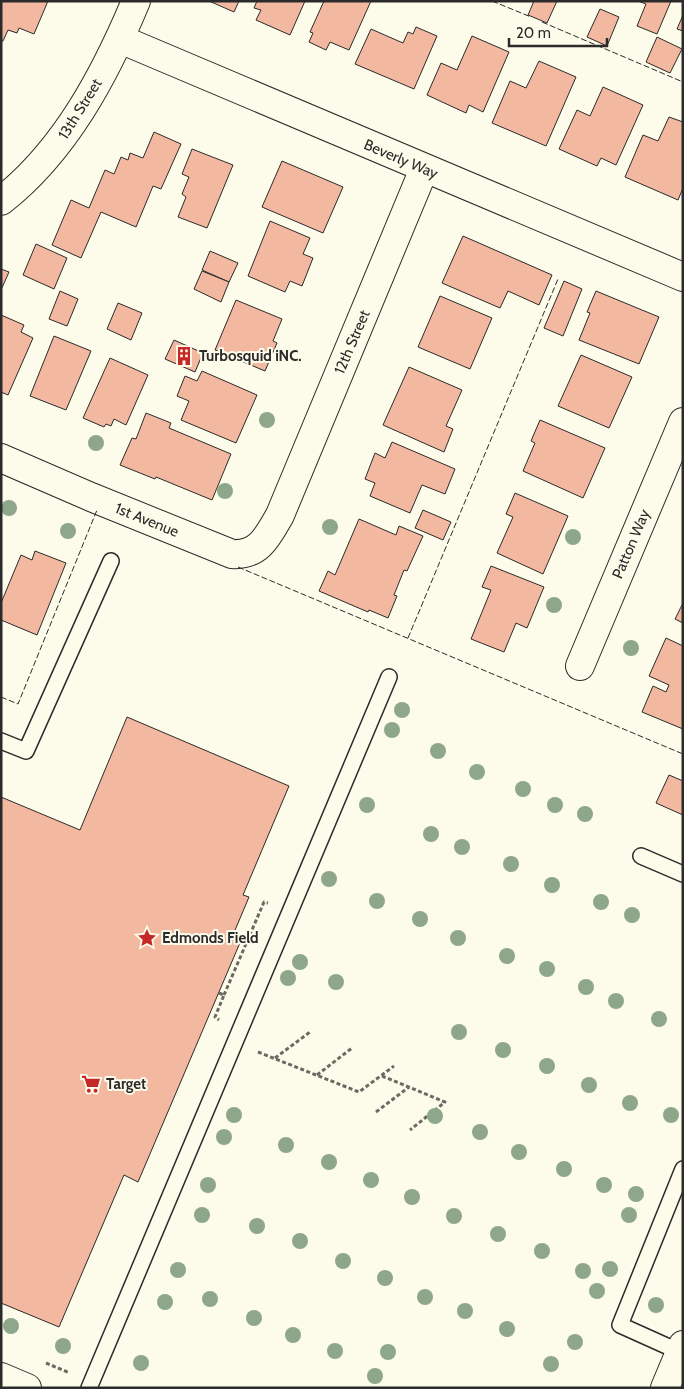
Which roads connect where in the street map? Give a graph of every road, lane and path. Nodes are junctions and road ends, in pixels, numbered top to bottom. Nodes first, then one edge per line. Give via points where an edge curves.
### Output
1 (136, 1) edge
2 (120, 39) junction
3 (424, 168) junction
4 (1, 201) edge
5 (683, 277) edge
6 (683, 422) edge
7 (1, 458) edge
8 (280, 515) joint
9 (111, 561) dead end
10 (580, 666) dead end
11 (389, 677) dead end
12 (1, 741) edge
13 (640, 856) dead end
14 (683, 874) edge
15 (270, 904) dead end
16 (219, 993) dead end
17 (224, 996) junction
18 (221, 1022) dead end
19 (310, 1032) dead end
20 (352, 1048) dead end
21 (258, 1052) dead end
22 (274, 1058) junction
23 (394, 1066) dead end
24 (317, 1075) junction
25 (382, 1076) junction
26 (409, 1087) junction
27 (376, 1112) dead end
28 (410, 1130) dead end
29 (683, 1169) edge
30 (677, 1196) edge
31 (681, 1348) edge
32 (37, 1359) dead end
33 (1, 1377) edge
34 (90, 1385) edge
35 (27, 1388) edge
36 (665, 1388) edge

1 - 2 street, 13th Street
2 - 3 street, Beverly Way
2 - 4 street, 13th Street via 60,141 20,186
3 - 5 street, Beverly Way
3 - 8 street, 12th Street
6 - 10 street, Patton Way
7 - 8 street, 1st Avenue via 232,554 250,551 266,541
9 - 12 lane via 26,751
11 - 34 lane
13 - 14 lane
15 - 17 path via 264,902
16 - 17 path
17 - 18 path via 215,1018
19 - 22 path
20 - 24 path
21 - 22 path
22 - 24 path
23 - 25 path
24 - 25 path via 359,1092
25 - 26 path
26 - 27 path
26 - 28 path via 445,1102
29 - 30 lane
30 - 31 lane via 620,1325
31 - 36 street
32 - 34 path
33 - 35 street

